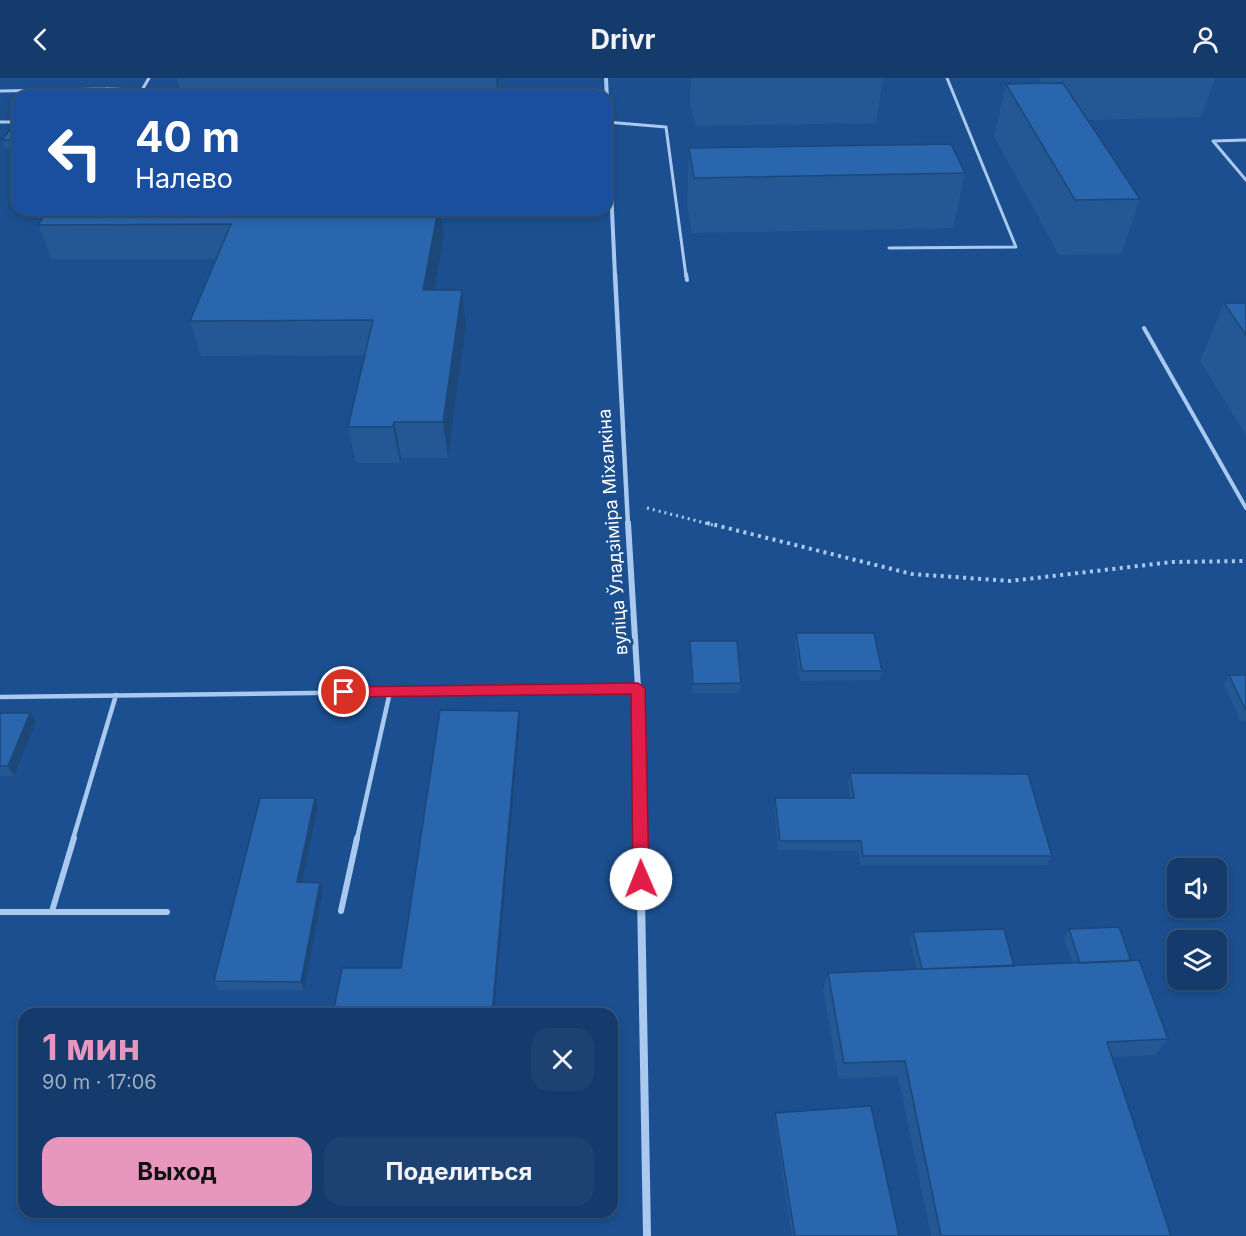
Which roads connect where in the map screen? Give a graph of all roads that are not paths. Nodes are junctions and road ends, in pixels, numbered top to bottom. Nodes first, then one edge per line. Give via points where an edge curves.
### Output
1 (149, 78) edge
2 (947, 78) edge
3 (106, 89) joint
4 (53, 90) edge
5 (612, 122) edge
6 (1246, 140) edge
7 (1246, 180) edge
8 (612, 216) edge
9 (890, 248) dead end
10 (687, 280) dead end
11 (1144, 328) dead end
12 (1246, 508) edge
13 (638, 688) junction
14 (390, 692) junction
15 (116, 695) junction
16 (0, 697) edge
17 (52, 911) junction
18 (341, 911) dead end
19 (0, 912) edge
20 (167, 912) dead end
21 (647, 1236) edge

1 - 3 lane via 142,90
2 - 9 lane via 1016,247
3 - 4 lane
5 - 10 lane via 666,127
6 - 7 lane via 1213,141
8 - 13 street, вуліца Ўладзіміра Міхалкіна
11 - 12 lane
13 - 14 lane
13 - 21 street, вуліца Ўладзіміра Міхалкіна
14 - 15 lane
14 - 18 lane
15 - 16 lane
15 - 17 lane
17 - 19 lane
17 - 20 lane

